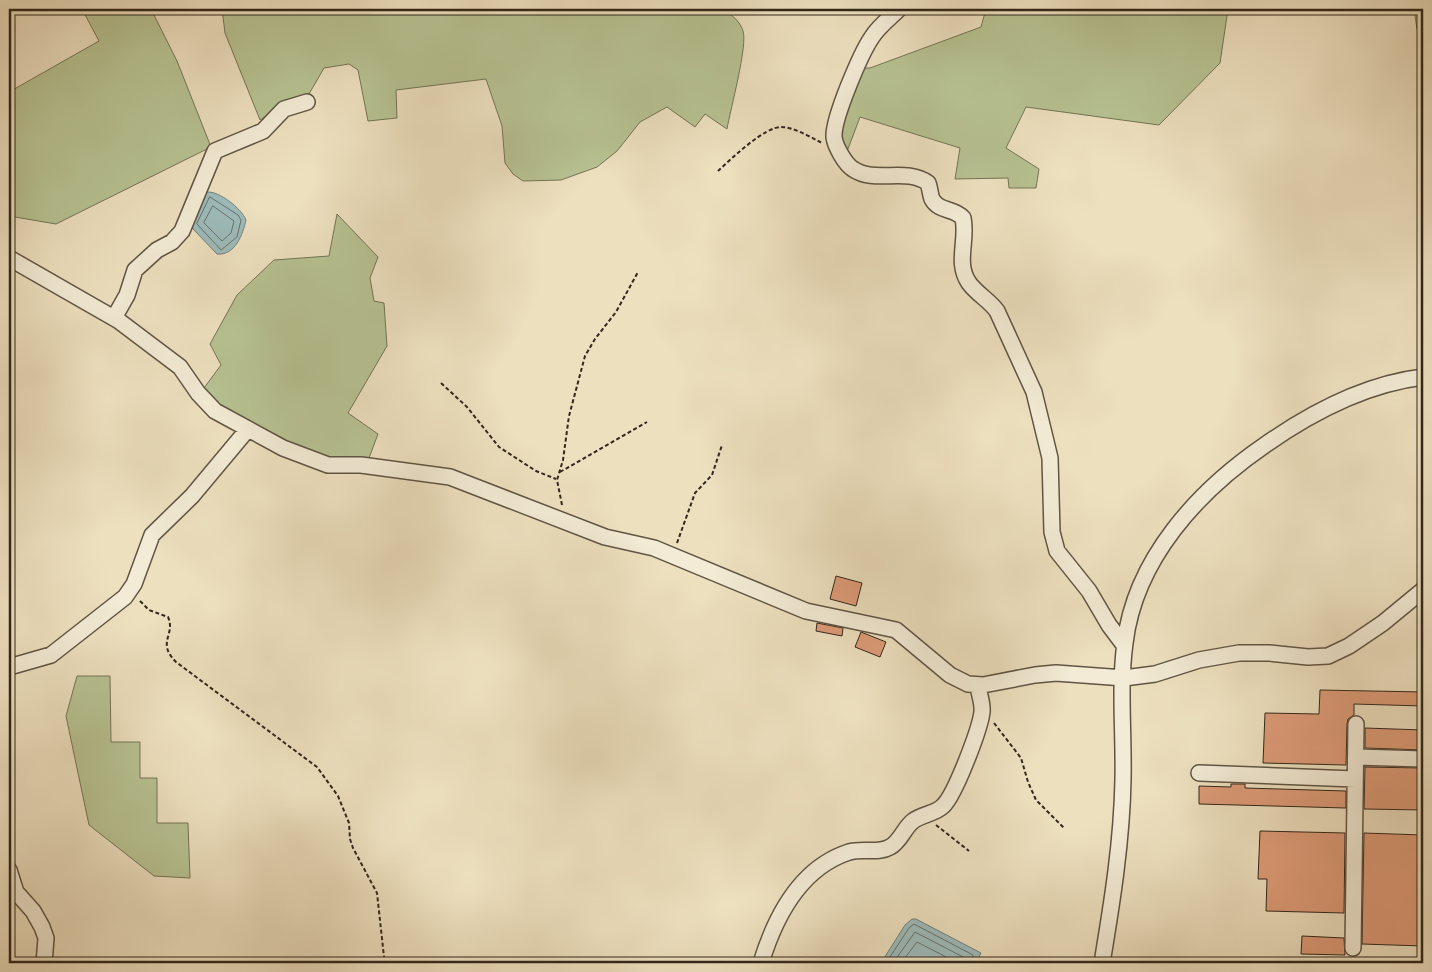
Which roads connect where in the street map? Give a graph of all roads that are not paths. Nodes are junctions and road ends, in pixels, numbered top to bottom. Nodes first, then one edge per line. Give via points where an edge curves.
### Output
1 (899, 9) edge
2 (306, 102) dead end
3 (9, 258) edge
4 (114, 318) junction
5 (1423, 377) edge
6 (248, 429) junction
7 (1423, 590) edge
8 (1124, 645) junction
9 (9, 667) edge
10 (1124, 678) junction
11 (978, 686) junction
12 (1356, 724) dead end
13 (1356, 757) junction
14 (1423, 759) edge
15 (1199, 773) dead end
16 (1355, 779) junction
17 (9, 870) edge
18 (1353, 948) dead end
19 (44, 963) edge
20 (761, 963) edge
21 (1102, 963) edge

1 - 8 street via 874,34 861,56 835,128 836,143 854,170 867,175 924,180 937,205 963,218 962,262 965,276 997,311 1034,392 1050,458 1052,532 1057,551 1089,591
2 - 4 street via 284,110 264,132 214,151 182,231 135,270 127,295
3 - 4 street
4 - 6 street via 180,367 215,411
5 - 8 street via 1379,386 1327,407 1276,437 1228,473 1178,524 1153,559 1137,593
6 - 9 street via 192,496 152,535 134,584 125,597 51,654
6 - 11 street via 283,448 328,465 362,465 450,477 605,536 673,555 806,611 896,630 950,675
7 - 10 street via 1376,628 1328,656 1239,653 1199,660 1155,674
8 - 10 street
10 - 11 street via 1056,673
10 - 21 street via 1122,810
11 - 20 street via 983,709 969,755 946,803 911,823 892,846 852,851 840,856 827,862 798,887 782,908
12 - 13 street
13 - 14 street
13 - 16 street
15 - 16 street
16 - 18 street
17 - 19 street via 16,892 42,927 46,938

